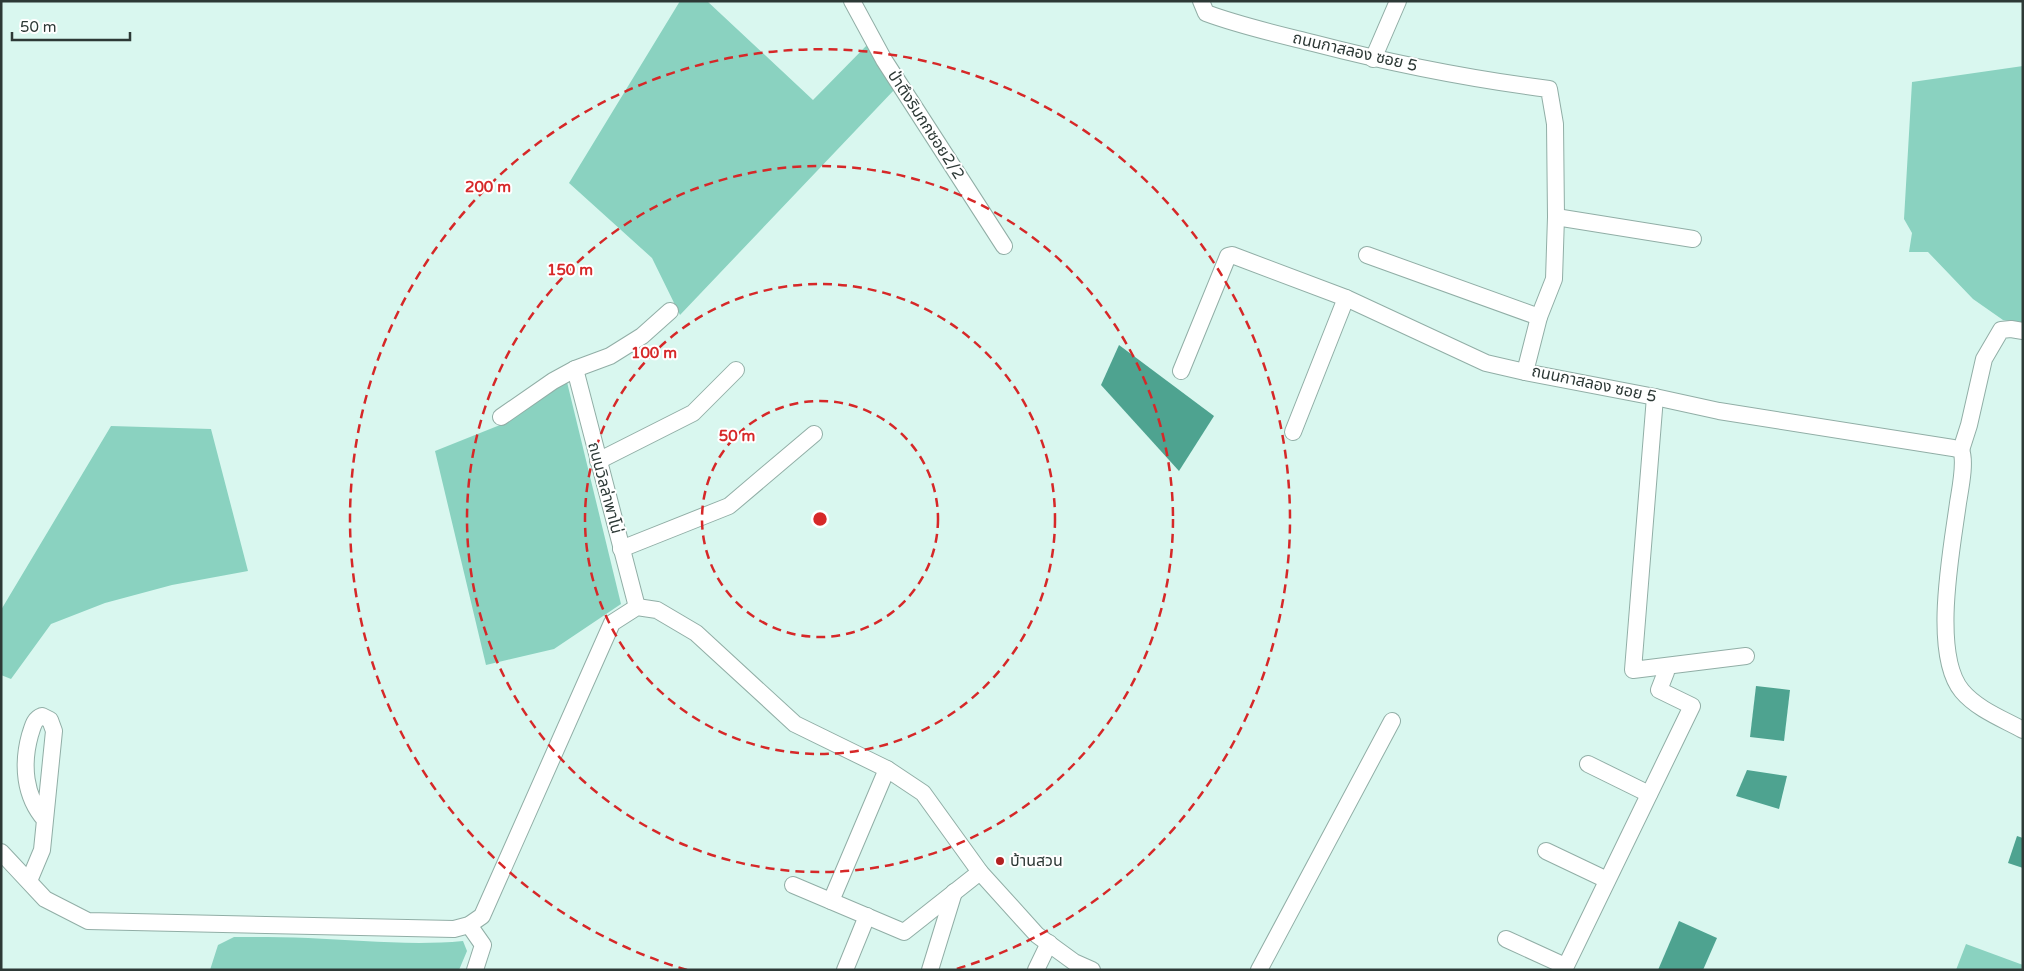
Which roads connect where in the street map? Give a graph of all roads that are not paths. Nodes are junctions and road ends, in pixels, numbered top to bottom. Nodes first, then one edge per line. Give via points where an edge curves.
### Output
1 (852, 1) edge
2 (1202, 1) edge
3 (1398, 1) edge
4 (1373, 58) junction
5 (1556, 216) junction
6 (1693, 239) dead end
7 (1004, 246) dead end
8 (1367, 255) dead end
9 (1346, 298) junction
10 (670, 311) dead end
11 (1539, 316) junction
12 (2023, 331) edge
13 (575, 369) junction
14 (736, 370) dead end
15 (1181, 371) dead end
16 (1525, 372) junction
17 (1655, 397) junction
18 (501, 417) dead end
19 (1293, 432) dead end
20 (814, 434) dead end
21 (1961, 450) junction
22 (598, 461) junction
23 (621, 550) junction
24 (636, 607) junction
25 (1746, 656) dead end
26 (1666, 672) dead end
27 (1392, 721) dead end
28 (2023, 730) edge
29 (1588, 764) dead end
30 (887, 769) junction
31 (1649, 794) junction
32 (45, 820) junction
33 (1546, 851) dead end
34 (1, 852) edge
35 (980, 872) junction
36 (1608, 880) junction
37 (29, 882) junction
38 (793, 885) dead end
39 (954, 892) junction
40 (831, 901) junction
41 (867, 916) junction
42 (469, 925) junction
43 (1506, 939) dead end
44 (1049, 943) junction
45 (1564, 968) edge
46 (475, 970) edge
47 (845, 970) edge
48 (930, 970) edge
49 (1036, 970) edge
50 (1092, 970) edge
51 (1260, 970) edge

1 - 7 street, ป่าตึงริมกกซอย2/2 via 884,60
2 - 4 street, ถนนกาสลอง ซอย 5 via 1206,13 1229,22
3 - 4 street
4 - 5 street, ถนนกาสลอง ซอย 5 via 1549,89 1555,124
5 - 6 street
5 - 11 street, ถนนกาสลอง ซอย 5 via 1554,279
8 - 11 street
9 - 15 street via 1230,255
9 - 16 street via 1486,363
9 - 19 street
10 - 13 street via 610,356
11 - 16 street, ถนนกาสลอง ซอย 5
12 - 21 street via 2002,330 1984,359 1970,425
13 - 18 street
13 - 22 street, ถนนวิลล่าพาโน่
14 - 22 street via 693,413
16 - 17 street, ถนนกาสลอง ซอย 5
17 - 21 street, ถนนกาสลอง ซอย 5 via 1719,411
17 - 25 street via 1633,670
20 - 23 street via 729,506
21 - 28 street via 1963,456 1946,599 1946,633 1953,674 1962,691 1976,703
22 - 23 street, ถนนวิลล่าพาโน่
23 - 24 street, ถนนวิลล่าพาโน่
24 - 30 street via 657,610 696,633 795,724
24 - 42 street via 612,623 482,916
26 - 31 street via 1659,690 1692,706
27 - 51 street
29 - 31 street
30 - 35 street via 923,794
30 - 40 street
31 - 36 street
32 - 32 street via 54,731 50,720 42,716 34,722 24,767 33,798
32 - 37 street via 42,850
33 - 36 street
34 - 37 street
35 - 39 street
35 - 44 street
36 - 45 street
37 - 42 street via 45,899 88,921 454,929
38 - 40 street
39 - 41 street via 904,932
39 - 48 street
40 - 41 street
41 - 47 street
42 - 46 street via 483,945
43 - 45 street
44 - 49 street
44 - 50 street via 1074,962

